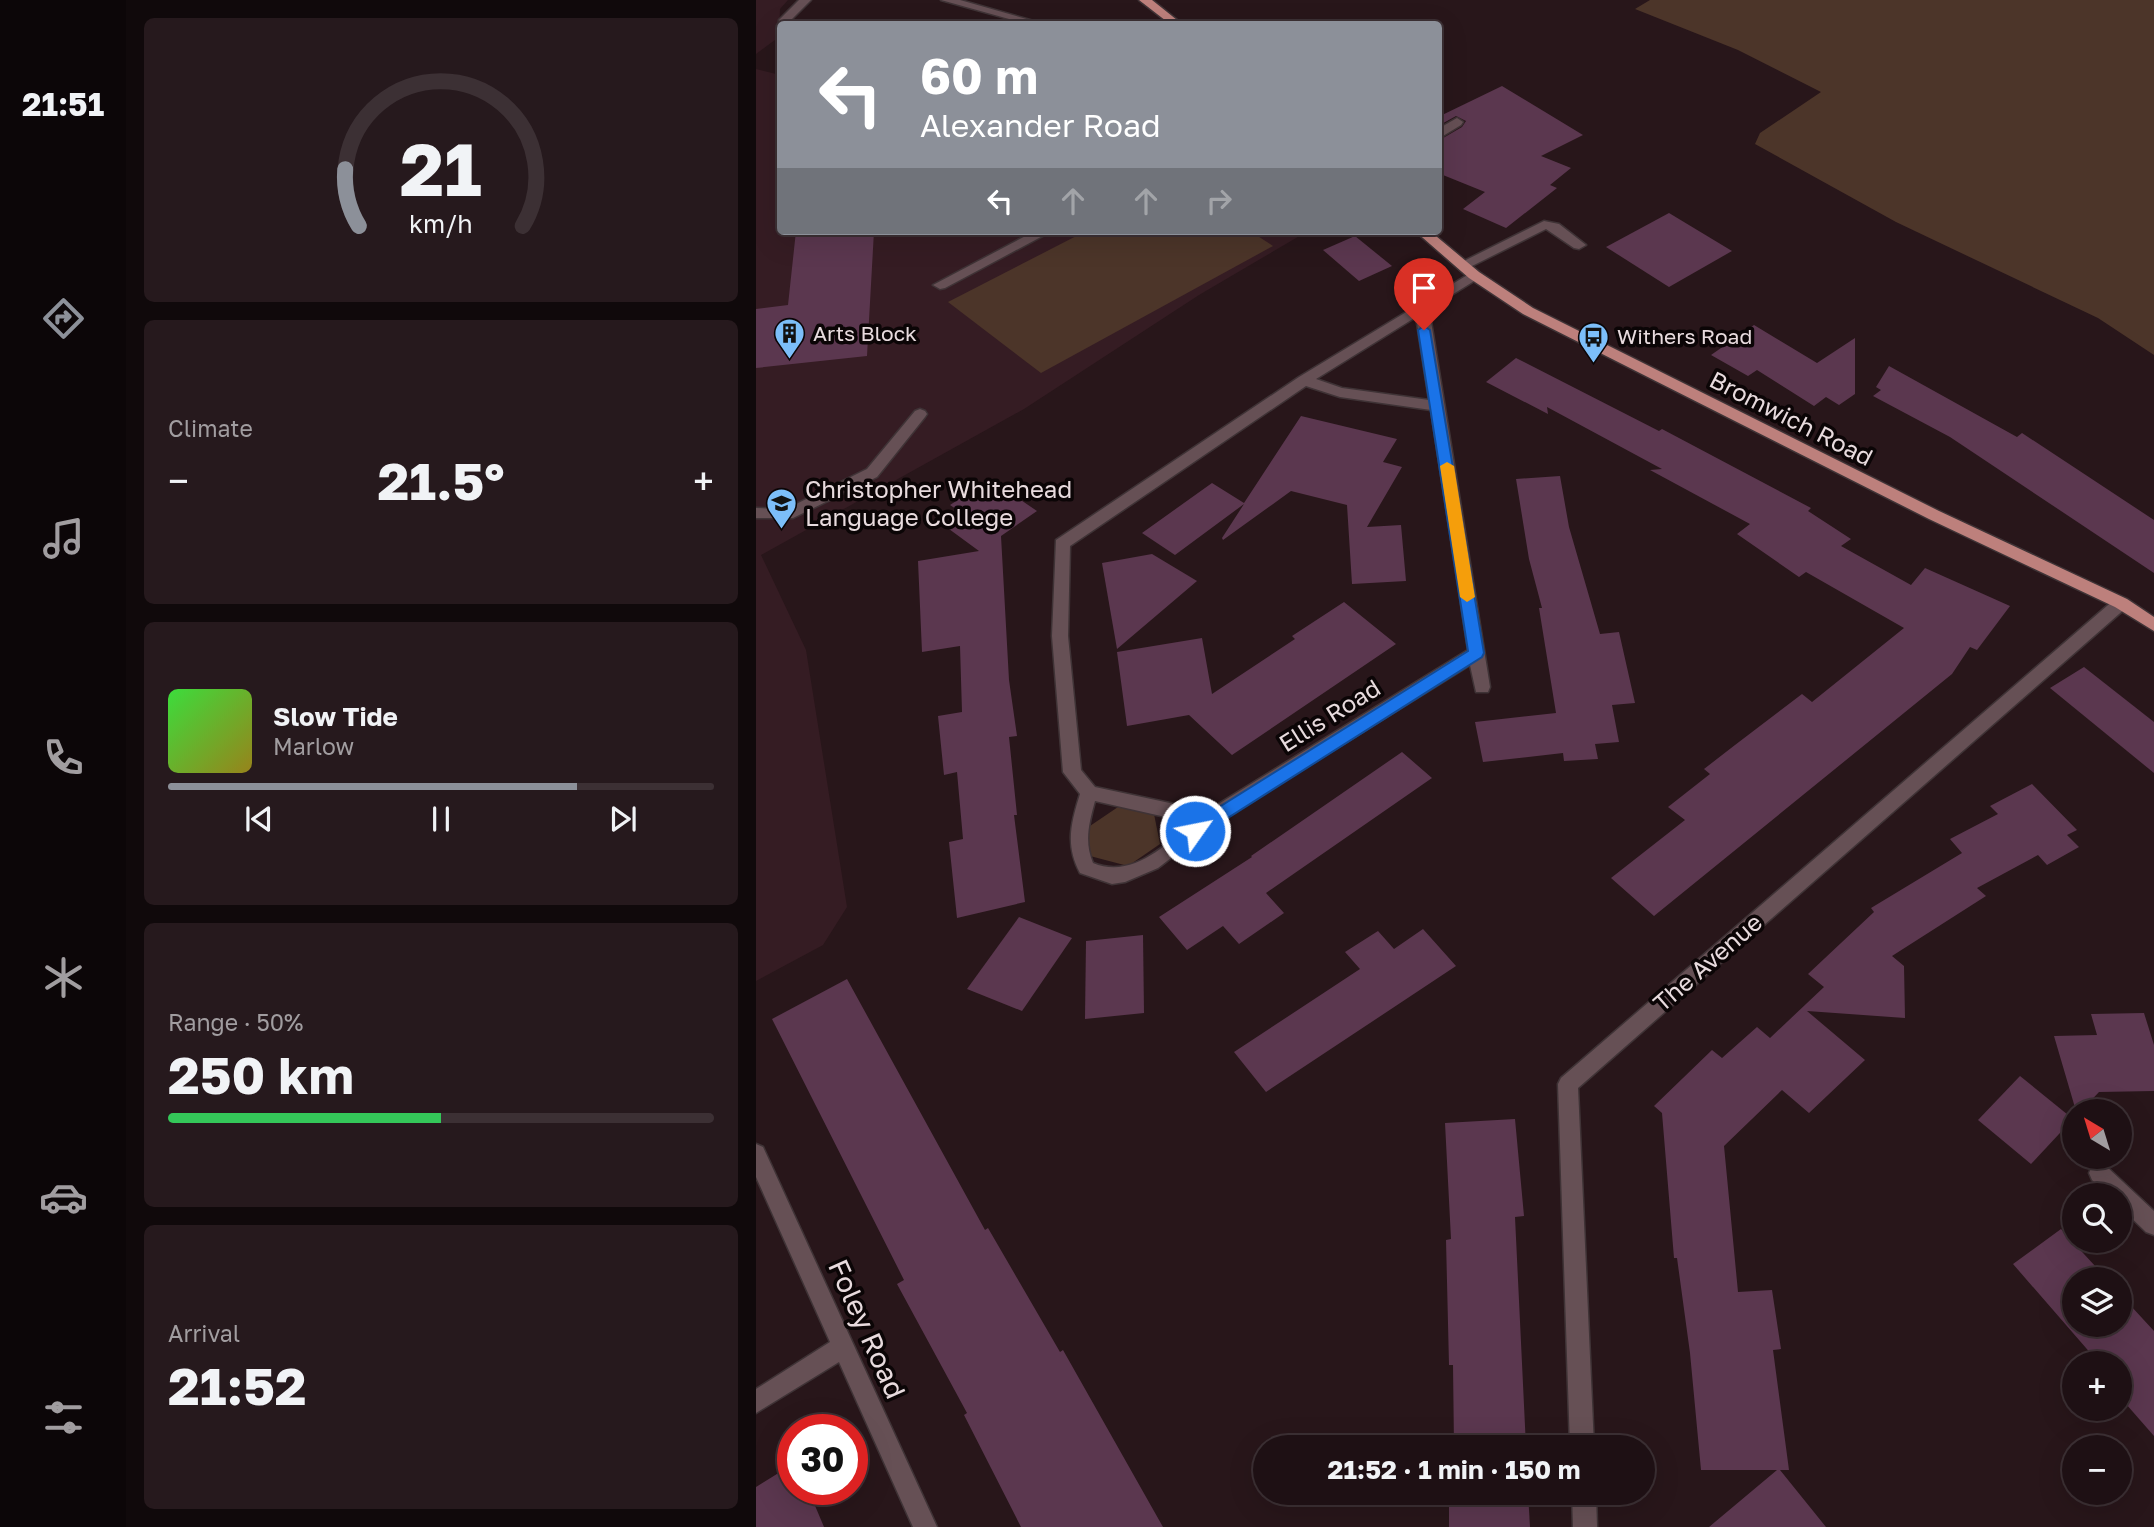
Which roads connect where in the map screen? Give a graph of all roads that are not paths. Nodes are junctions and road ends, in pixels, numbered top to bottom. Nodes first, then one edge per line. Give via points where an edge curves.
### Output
1 (805, 0) edge
2 (947, 0) edge
3 (1145, 0) edge
4 (784, 21) edge
5 (1027, 21) edge
6 (1172, 21) edge
7 (1457, 122) dead end
8 (1442, 132) edge
9 (1037, 235) edge
10 (1427, 235) edge
11 (1579, 245) dead end
12 (1469, 270) junction
13 (940, 285) dead end
14 (1422, 308) junction
15 (1304, 380) junction
16 (1437, 406) junction
17 (920, 414) dead end
18 (756, 513) edge
19 (2121, 603) junction
20 (2154, 625) edge
21 (1476, 653) junction
22 (1482, 687) dead end
23 (1089, 793) junction
24 (1209, 819) junction
25 (756, 1154) edge
26 (2099, 1173) dead end
27 (2154, 1225) edge
28 (843, 1347) junction
29 (756, 1402) edge
30 (1582, 1435) edge
31 (1584, 1505) edge
32 (925, 1527) edge
33 (1585, 1527) edge

1 - 4 street
2 - 5 street
3 - 6 main road
7 - 8 street
9 - 13 street
10 - 12 main road, Bromwich Road
11 - 12 street via 1544,225
12 - 14 street
12 - 19 main road, Bromwich Road via 1528,311 1651,374
14 - 15 street
14 - 16 street
15 - 16 street via 1340,392
15 - 23 street via 1062,544 1060,636 1072,772
16 - 21 street
17 - 18 street via 873,473 788,514
19 - 20 main road, Bromwich Road
19 - 30 street, The Avenue via 1568,1084
21 - 22 street
21 - 24 street, Ellis Road
23 - 24 street
23 - 24 street, Ellis Road via 1077,832 1078,852 1086,868 1109,877 1150,863
25 - 28 street, Foley Road
26 - 27 street
28 - 29 street
28 - 32 street, Foley Road
31 - 33 street

